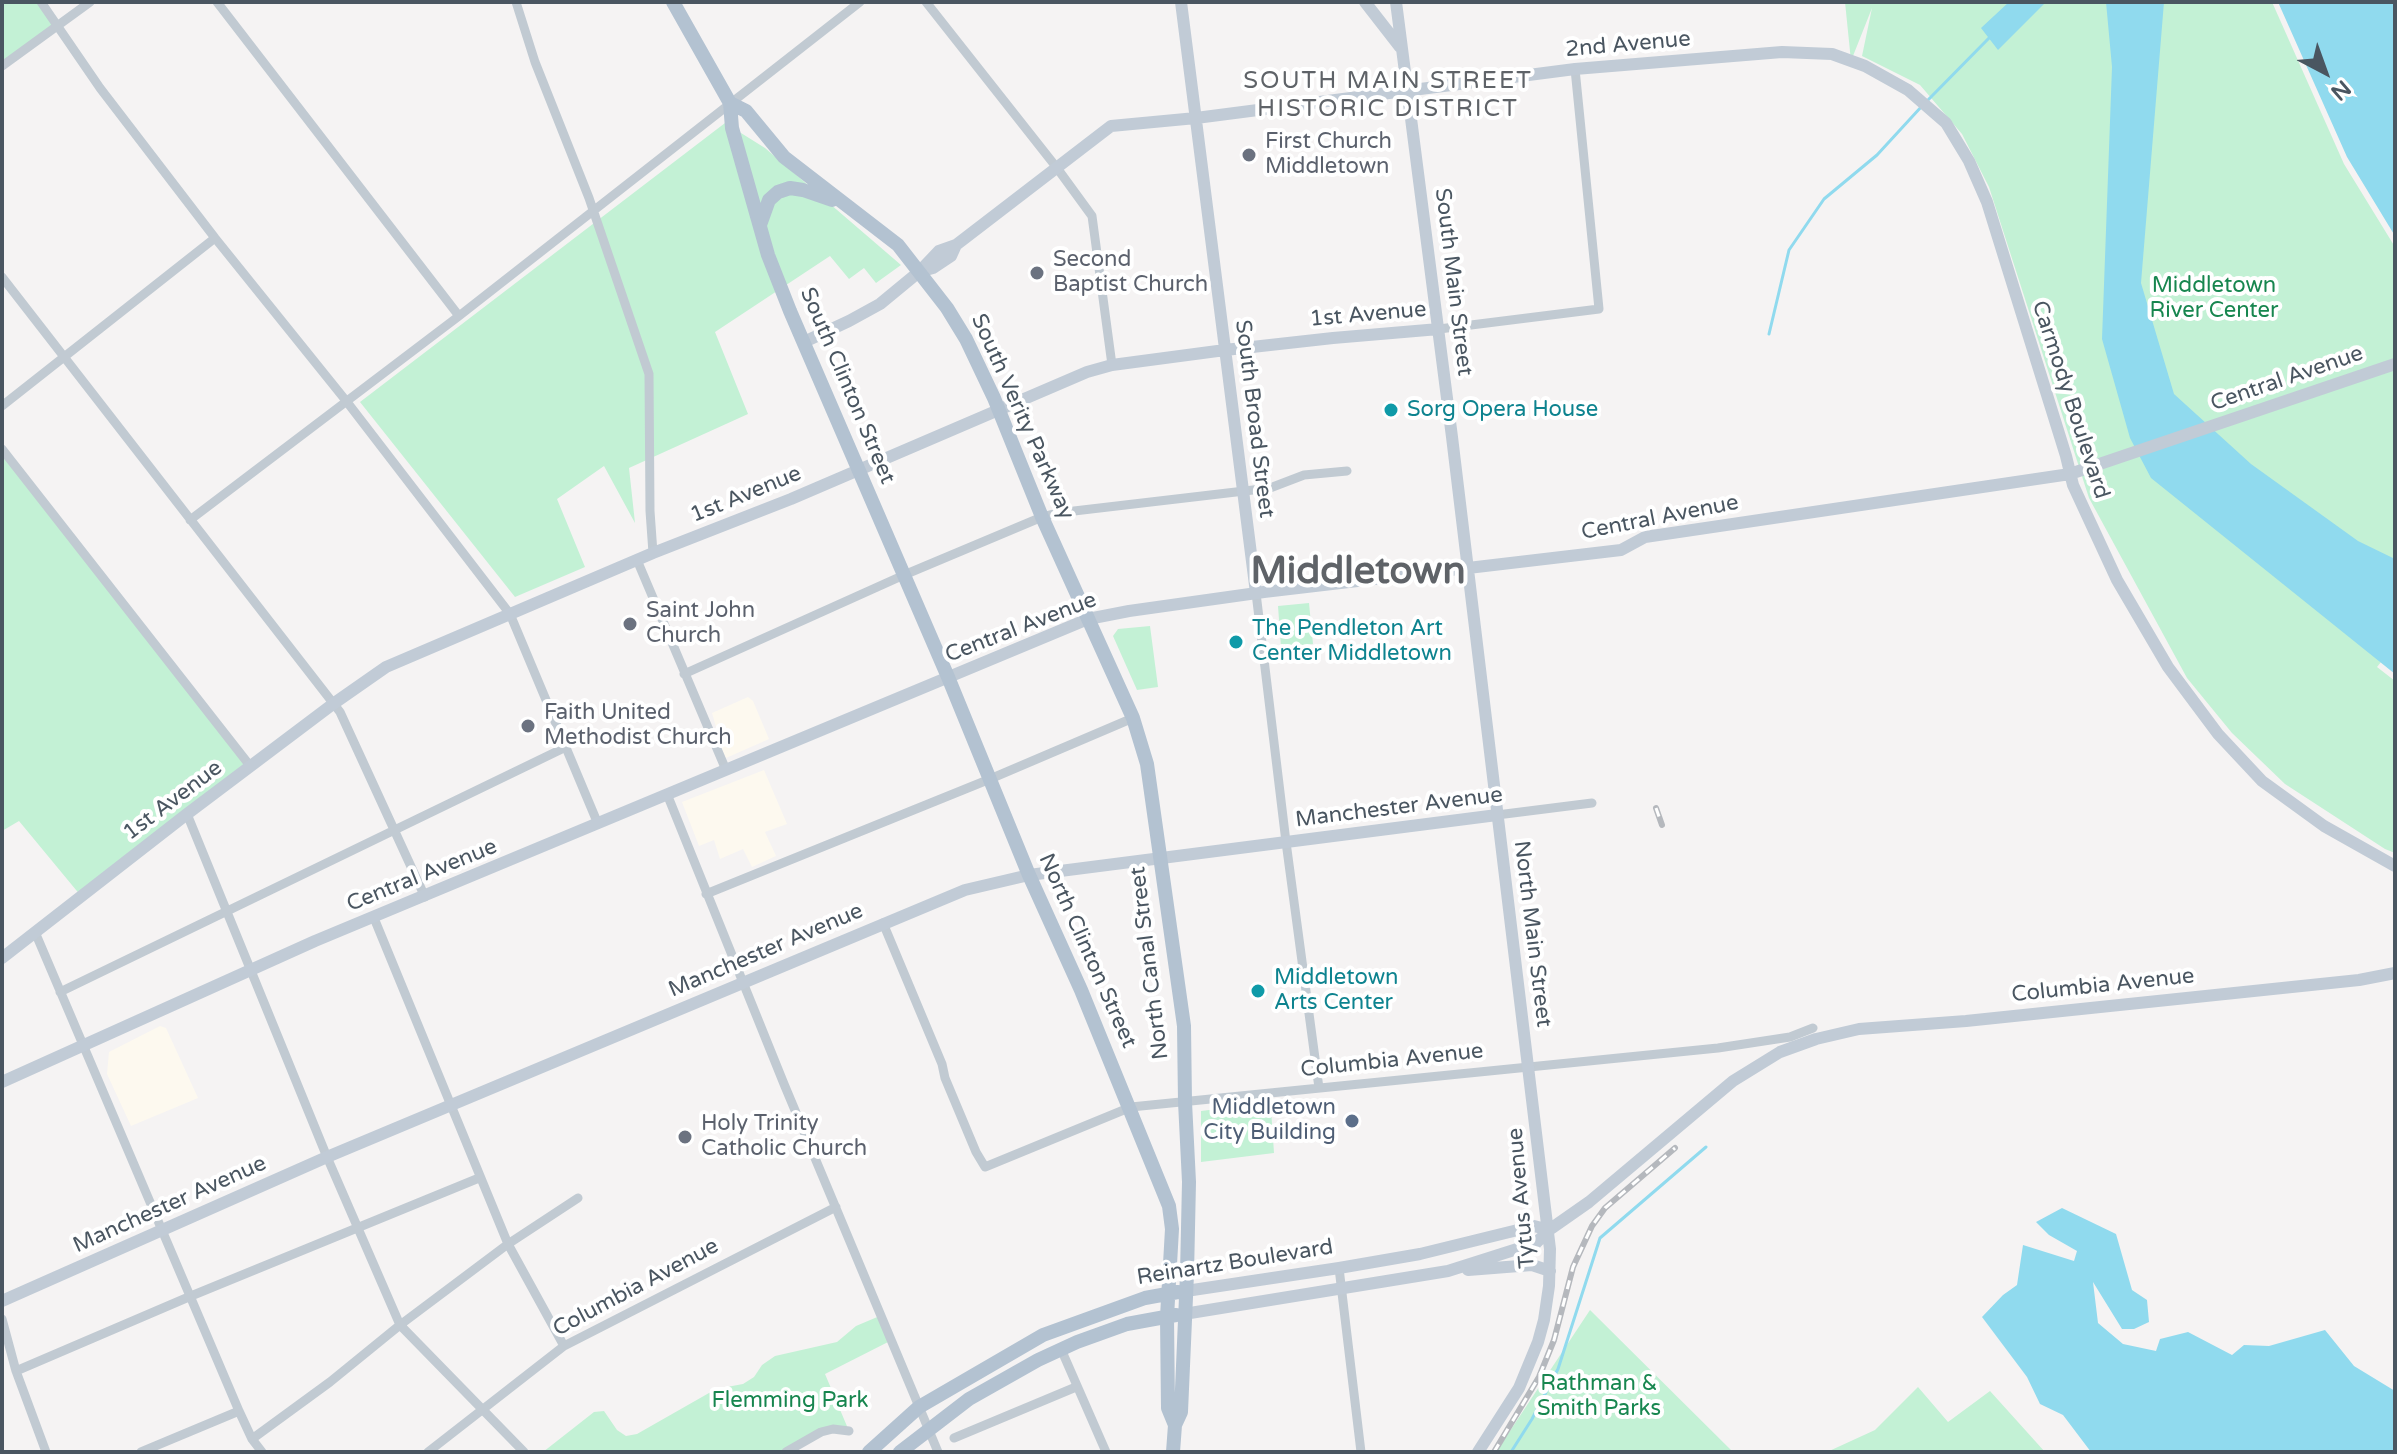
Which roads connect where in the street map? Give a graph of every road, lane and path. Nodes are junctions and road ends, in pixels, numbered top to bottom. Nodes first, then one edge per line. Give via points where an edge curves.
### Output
1 (41, 2) edge
2 (90, 2) edge
3 (217, 2) edge
4 (516, 2) edge
5 (673, 2) edge
6 (860, 2) edge
7 (926, 2) edge
8 (1365, 2) edge
9 (1396, 2) edge
10 (1178, 4) edge
11 (58, 25) junction
12 (1402, 49) junction
13 (2, 66) edge
14 (1865, 66) joint
15 (1575, 69) junction
16 (1408, 91) junction
17 (730, 103) junction
18 (1196, 118) junction
19 (1057, 168) junction
20 (845, 204) junction
21 (594, 211) junction
22 (760, 225) junction
23 (215, 238) junction
24 (920, 271) junction
25 (2, 277) edge
26 (459, 316) junction
27 (1439, 329) junction
28 (804, 342) junction
29 (1225, 350) junction
30 (63, 358) junction
31 (2395, 364) edge
32 (1112, 365) junction
33 (347, 402) junction
34 (2, 406) edge
35 (998, 411) junction
36 (2, 449) edge
37 (859, 470) junction
38 (1347, 471) dead end
39 (2070, 474) junction
40 (1243, 490) junction
41 (1042, 517) junction
42 (190, 520) junction
43 (653, 553) junction
44 (637, 560) junction
45 (1467, 568) junction
46 (904, 575) junction
47 (1256, 593) junction
48 (510, 614) junction
49 (1088, 619) junction
50 (684, 674) junction
51 (948, 677) junction
52 (333, 704) junction
53 (1133, 718) junction
54 (566, 747) junction
55 (251, 767) junction
56 (726, 770) junction
57 (990, 779) junction
58 (667, 794) junction
59 (1592, 803) dead end
60 (187, 814) junction
61 (1497, 815) junction
62 (598, 824) junction
63 (394, 831) junction
64 (1286, 842) junction
65 (1160, 858) junction
66 (2395, 866) edge
67 (1029, 875) junction
68 (706, 894) junction
69 (425, 897) junction
70 (226, 911) junction
71 (374, 918) junction
72 (883, 923) junction
73 (35, 932) junction
74 (2, 958) edge
75 (251, 970) junction
76 (2395, 973) edge
77 (744, 984) junction
78 (60, 992) junction
79 (1814, 1033) junction
80 (83, 1045) junction
81 (1528, 1067) junction
82 (2, 1082) edge
83 (1319, 1088) junction
84 (1185, 1102) junction
85 (451, 1106) junction
86 (1131, 1107) junction
87 (327, 1157) junction
88 (479, 1178) junction
89 (578, 1198) dead end
90 (836, 1207) junction
91 (358, 1227) junction
92 (162, 1230) junction
93 (1549, 1230) junction
94 (508, 1244) junction
95 (1339, 1268) junction
96 (1448, 1271) junction
97 (1550, 1271) junction
98 (1341, 1290) junction
99 (1186, 1291) junction
100 (1169, 1293) junction
101 (191, 1296) junction
102 (2, 1301) edge
103 (1184, 1314) junction
104 (1167, 1317) junction
105 (2, 1319) edge
106 (400, 1325) junction
107 (564, 1346) junction
108 (1061, 1349) junction
109 (16, 1371) junction
110 (1076, 1387) junction
111 (919, 1407) junction
112 (484, 1409) junction
113 (239, 1411) junction
114 (1175, 1425) junction
115 (928, 1429) junction
116 (849, 1431) dead end
117 (954, 1438) dead end
118 (252, 1439) junction
119 (46, 1452) edge
120 (141, 1452) edge
121 (262, 1452) edge
122 (428, 1452) edge
123 (524, 1452) edge
124 (786, 1452) edge
125 (869, 1452) edge
126 (900, 1452) edge
127 (938, 1452) edge
128 (1106, 1452) edge
129 (1173, 1452) edge
130 (1361, 1452) edge
131 (1478, 1452) edge

1 - 11 street
2 - 11 street
3 - 26 street
4 - 21 street
5 - 17 main road, South Verity Parkway
6 - 17 street
7 - 19 street
8 - 12 street
9 - 12 street, South Main Street
10 - 18 street, South Broad Street
11 - 13 street
11 - 23 street
12 - 16 street, South Main Street
14 - 15 street, 2nd Avenue via 1832,54 1782,52
14 - 39 street, Carmody Boulevard via 1908,90 1946,123 1969,161 1987,202
15 - 16 street, 2nd Avenue
15 - 27 street, 1st Avenue via 1599,309
16 - 18 street, 2nd Avenue
16 - 27 street, South Main Street
17 - 20 main road, South Verity Parkway via 746,111 784,157
17 - 21 street
17 - 22 main road, South Clinton Street via 732,128
18 - 19 street, 2nd Avenue via 1111,126
18 - 29 street, South Broad Street
19 - 24 street, 2nd Avenue via 956,245 951,256
19 - 32 street via 1092,216
20 - 22 main road via 790,188 769,200
20 - 24 main road, South Verity Parkway via 898,245
21 - 26 street
21 - 43 street via 649,374
22 - 28 main road, South Clinton Street
23 - 30 street
23 - 33 street
24 - 28 street, 2nd Avenue via 870,310
24 - 35 main road, South Verity Parkway via 966,339
25 - 30 street
26 - 33 street
27 - 29 street, 1st Avenue
27 - 45 street, South Main Street
28 - 37 main road, South Clinton Street
29 - 32 street, 1st Avenue
29 - 40 street, South Broad Street
30 - 34 street
30 - 42 street
31 - 39 street, Central Avenue
32 - 35 street, 1st Avenue
33 - 42 street
33 - 48 street
35 - 37 street, 1st Avenue
35 - 41 main road, South Verity Parkway
36 - 55 street
37 - 43 street, 1st Avenue
37 - 46 main road, South Clinton Street
38 - 40 street
39 - 45 street, Central Avenue via 1645,537 1621,550
39 - 66 street, Carmody Boulevard via 2117,580 2168,667 2218,734 2262,781 2324,826
40 - 41 street
40 - 47 street, South Broad Street
41 - 46 street
41 - 49 main road, South Verity Parkway
42 - 52 street
43 - 44 street, 1st Avenue
44 - 48 street, 1st Avenue
44 - 50 street
45 - 47 street, Central Avenue
45 - 61 street, North Main Street
46 - 50 street
46 - 51 main road, South Clinton Street
47 - 49 street, Central Avenue
47 - 64 street, South Broad Street
48 - 52 street, 1st Avenue via 386,667
48 - 54 street
49 - 51 street, Central Avenue
49 - 53 main road, North Canal Street
50 - 56 street
51 - 56 street, Central Avenue
51 - 57 main road, North Clinton Street
52 - 55 street, 1st Avenue
52 - 63 street
53 - 57 street
53 - 65 main road, North Canal Street via 1147,764
54 - 62 street
54 - 63 street
55 - 60 street, 1st Avenue
56 - 58 street, Central Avenue
57 - 67 main road, North Clinton Street
57 - 68 street
58 - 62 street, Central Avenue
58 - 68 street
59 - 61 street, Manchester Avenue
60 - 70 street
60 - 73 street, 1st Avenue
61 - 64 street, Manchester Avenue
61 - 81 street, North Main Street
62 - 69 street, Central Avenue
63 - 69 street
63 - 70 street
64 - 65 street, Manchester Avenue
64 - 83 street, South Broad Street
65 - 67 street, Manchester Avenue
65 - 84 main road, North Canal Street via 1184,1026
67 - 72 street, Manchester Avenue via 965,890
67 - 86 main road, North Clinton Street
68 - 77 street
69 - 71 street, Central Avenue
70 - 75 street
70 - 78 street
71 - 75 street, Central Avenue
71 - 85 street
72 - 77 street, Manchester Avenue
72 - 86 street, Columbia Avenue via 985,1167
73 - 74 street, 1st Avenue
73 - 78 street
75 - 80 street, Central Avenue
75 - 87 street
76 - 79 street, Columbia Avenue
77 - 85 street, Manchester Avenue
77 - 90 street
78 - 80 street
79 - 81 street, Columbia Avenue
79 - 93 street, Reinartz Boulevard via 1745,1073
80 - 82 street, Central Avenue
80 - 92 street
81 - 83 street, Columbia Avenue
81 - 93 street, Tytus Avenue
83 - 84 street, Columbia Avenue
84 - 86 street, Columbia Avenue
84 - 99 main road, North Canal Street
85 - 87 street, Manchester Avenue
85 - 88 street
86 - 100 main road, North Clinton Street via 1171,1213
87 - 91 street
87 - 92 street, Manchester Avenue
88 - 91 street
88 - 94 street
89 - 94 street
90 - 107 street, Columbia Avenue
90 - 111 street
91 - 101 street
91 - 106 street
92 - 101 street
92 - 102 street, Manchester Avenue
93 - 95 street, Reinartz Boulevard via 1534,1226
93 - 96 street, Reinartz Boulevard via 1536,1243
93 - 97 street, Tytus Avenue
94 - 106 street
94 - 107 street
95 - 98 street
95 - 99 street, Reinartz Boulevard
96 - 97 street via 1532,1265
96 - 98 street, Reinartz Boulevard
97 - 131 street, Tytus Avenue via 1544,1320 1532,1358
98 - 103 street, Reinartz Boulevard
98 - 130 street
99 - 100 main road, Reinartz Boulevard
99 - 103 main road, North Canal Street
100 - 104 main road, North Clinton Street
100 - 111 main road, Reinartz Boulevard via 1043,1335
101 - 109 street
101 - 113 street
103 - 104 main road, Reinartz Boulevard
103 - 114 main road, North Canal Street via 1181,1412
104 - 108 main road, Reinartz Boulevard via 1127,1324
104 - 114 main road, North Clinton Street via 1168,1408
105 - 109 street
106 - 112 street
106 - 118 street
107 - 112 street, Columbia Avenue
108 - 110 street
108 - 115 main road, Reinartz Boulevard via 969,1399
109 - 119 street
110 - 117 street
110 - 128 street
111 - 115 street
111 - 125 main road, Reinartz Boulevard
112 - 122 street, Columbia Avenue
112 - 123 street
113 - 118 street
113 - 120 street
114 - 129 main road
115 - 126 main road, Reinartz Boulevard
115 - 127 street
116 - 124 street via 821,1432
118 - 121 street

